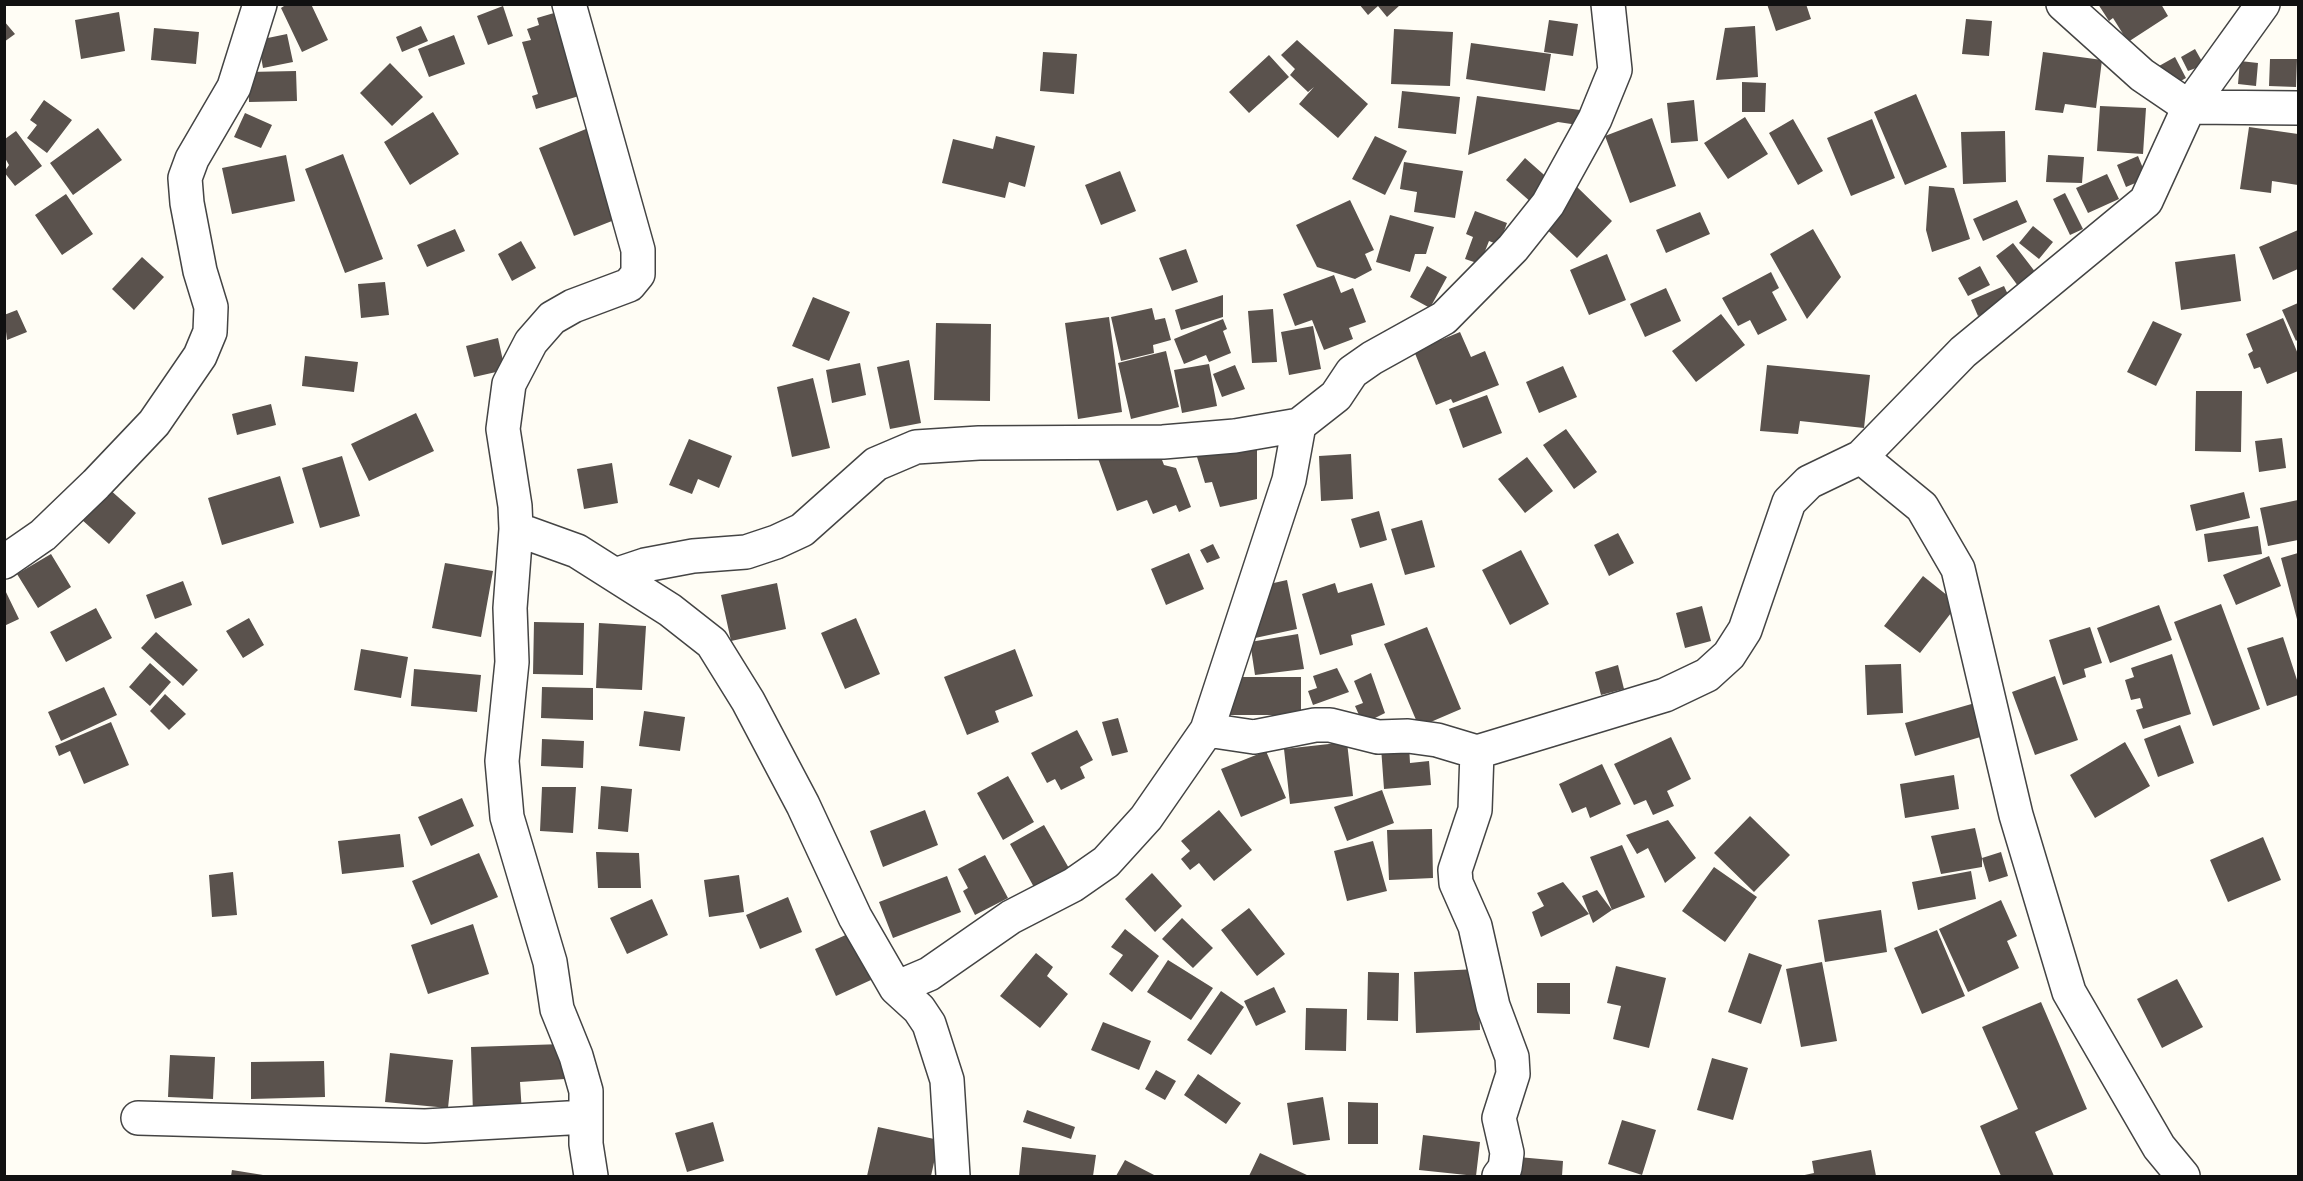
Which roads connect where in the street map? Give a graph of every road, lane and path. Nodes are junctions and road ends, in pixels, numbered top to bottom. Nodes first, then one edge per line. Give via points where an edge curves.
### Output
1 (260, 4) edge
2 (569, 4) edge
3 (1608, 4) edge
4 (2063, 4) edge
5 (2263, 4) edge
6 (2189, 107) junction
7 (2298, 108) edge
8 (1299, 425) junction
9 (1861, 457) junction
10 (516, 529) junction
11 (4, 562) edge
12 (615, 575) junction
13 (1207, 730) junction
14 (1477, 752) junction
15 (896, 988) junction
16 (586, 1117) junction
17 (138, 1118) dead end
18 (591, 1176) edge
19 (953, 1176) edge
20 (1499, 1176) edge
21 (2182, 1176) edge

1 - 11 street via 234,87 185,178 196,249 211,307 210,332 200,356 153,423 96,484 43,535
2 - 10 street via 638,250 638,274 629,285 552,318 531,342 509,384 503,429
3 - 8 street via 1615,70 1595,119 1548,204 1513,248 1444,318 1352,372 1336,396
4 - 6 street via 2142,75
5 - 6 street
6 - 7 street
6 - 9 street via 2146,201 1963,352
8 - 12 street via 1163,442 916,447 876,464 802,530 776,542 746,552 693,556
8 - 13 street via 1282,502
9 - 14 street via 1809,482 1789,502 1745,630 1729,656 1707,675 1665,694
9 - 21 street via 1922,507 1958,569 2016,815 2069,992 2159,1147
10 - 12 street via 577,551
10 - 16 street via 510,608 512,662 502,761 507,817 550,962 556,1009 586,1091
12 - 15 street via 712,643 754,711 855,917
13 - 14 street via 1254,737 1330,725 1378,737 1408,736 1437,741
13 - 15 street via 1146,818 1106,862 1073,885 1011,917 929,974
14 - 20 street via 1475,810 1455,870 1456,883 1475,926 1493,1006 1512,1057 1513,1074 1499,1118 1507,1153 1505,1168
15 - 19 street via 919,1009 937,1042 947,1080
16 - 17 street via 425,1126
16 - 18 street

